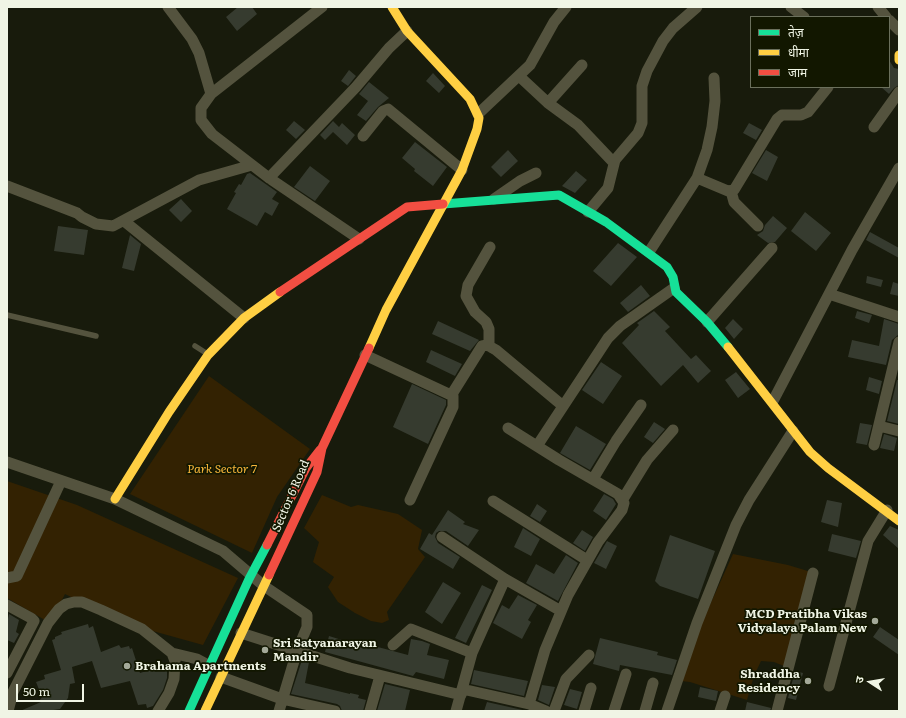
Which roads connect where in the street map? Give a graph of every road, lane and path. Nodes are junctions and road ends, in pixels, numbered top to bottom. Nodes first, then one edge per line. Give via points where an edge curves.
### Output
1 (168, 7) edge
2 (322, 7) edge
3 (392, 7) edge
4 (566, 7) edge
5 (697, 7) edge
6 (791, 7) edge
7 (878, 7) edge
8 (803, 16) edge
9 (885, 16) edge
10 (890, 21) edge
11 (899, 30) edge
12 (407, 31) junction
13 (582, 65) dead end
14 (519, 76) junction
15 (714, 78) dead end
16 (827, 88) edge
17 (899, 92) edge
18 (211, 94) junction
19 (548, 103) junction
20 (478, 114) junction
21 (874, 126) dead end
22 (363, 136) dead end
23 (614, 163) junction
24 (252, 165) junction
25 (899, 168) edge
26 (462, 170) junction
27 (536, 173) dead end
28 (269, 178) junction
29 (697, 178) junction
30 (7, 186) edge
31 (731, 191) junction
32 (493, 200) junction
33 (444, 204) junction
34 (588, 212) junction
35 (124, 221) junction
36 (758, 226) dead end
37 (359, 239) junction
38 (490, 247) dead end
39 (772, 248) dead end
40 (649, 252) junction
41 (674, 288) junction
42 (830, 294) junction
43 (7, 315) edge
44 (899, 317) edge
45 (244, 318) junction
46 (707, 322) junction
47 (96, 336) dead end
48 (899, 342) edge
49 (194, 346) dead end
50 (489, 346) junction
51 (208, 355) junction
52 (365, 355) junction
53 (452, 394) junction
54 (773, 401) junction
55 (563, 406) junction
56 (641, 406) dead end
57 (879, 426) junction
58 (508, 428) dead end
59 (673, 430) dead end
60 (793, 431) junction
61 (899, 431) edge
62 (874, 445) dead end
63 (537, 446) junction
64 (322, 448) junction
65 (7, 462) edge
66 (594, 479) junction
67 (61, 480) junction
68 (115, 499) junction
69 (623, 499) junction
70 (410, 500) dead end
71 (493, 501) dead end
72 (887, 510) junction
73 (899, 521) edge
74 (442, 538) dead end
75 (587, 560) junction
76 (812, 573) dead end
77 (252, 574) junction
78 (7, 578) edge
79 (505, 579) junction
80 (264, 586) junction
81 (7, 605) edge
82 (560, 611) junction
83 (241, 633) junction
84 (393, 645) dead end
85 (297, 651) junction
86 (172, 653) junction
87 (472, 653) junction
88 (589, 655) dead end
89 (210, 666) junction
90 (7, 673) edge
91 (626, 674) dead end
92 (380, 676) junction
93 (221, 677) junction
94 (653, 683) dead end
95 (829, 686) dead end
96 (591, 688) dead end
97 (461, 692) junction
98 (725, 696) dead end
99 (282, 699) junction
100 (529, 704) junction
101 (778, 710) edge
102 (8, 711) edge
103 (158, 711) edge
104 (189, 711) edge
105 (205, 711) edge
106 (279, 711) edge
107 (335, 711) edge
108 (370, 711) edge
109 (456, 711) edge
110 (546, 711) edge
111 (554, 711) edge
112 (584, 711) edge
113 (614, 711) edge
114 (645, 711) edge
115 (667, 711) edge
116 (720, 711) edge

1 - 18 street via 192,39 199,53
2 - 18 street
3 - 12 street
4 - 14 street via 554,22 534,60
5 - 23 street via 673,28 660,46 642,86 640,129
6 - 8 street
7 - 9 street
10 - 11 street
12 - 20 street via 470,100
12 - 28 street
13 - 19 street
14 - 19 street
14 - 20 street
15 - 29 street via 712,127
16 - 31 street via 808,112 801,115 782,115 777,119 736,188
17 - 21 street
18 - 24 street via 200,111 203,124
19 - 23 street via 578,125
20 - 26 street via 473,143
22 - 26 street via 383,111 388,109
23 - 34 street via 608,188
24 - 28 street
24 - 35 street via 199,180
25 - 42 street
26 - 33 street
27 - 32 street
28 - 37 street
29 - 31 street
29 - 40 street
30 - 35 street via 77,212 82,218 102,226 113,226
31 - 36 street via 734,202
32 - 33 street
32 - 34 street via 560,195
33 - 37 street via 406,207
33 - 52 street via 386,310
34 - 40 street
35 - 45 street
37 - 45 street
38 - 50 street via 468,285 466,296 475,312 486,322 489,329
39 - 46 street
40 - 41 street via 670,271
41 - 46 street
41 - 55 street via 620,326 608,338
42 - 44 street
42 - 54 street
43 - 47 lane
45 - 51 street
46 - 54 street
48 - 57 street
49 - 51 lane
50 - 53 street via 482,346
50 - 55 street
51 - 68 street
52 - 53 street
52 - 64 street
53 - 70 street via 453,407
54 - 60 street
55 - 63 street
56 - 66 street via 616,441
57 - 61 street
57 - 62 street
58 - 63 street
59 - 69 street via 647,460
60 - 72 street via 810,452 828,468
60 - 115 street via 736,525 697,623
63 - 66 street
64 - 77 street, Sector 6 Road via 306,468
64 - 80 street, Sector 6 Road via 317,472
65 - 67 street
66 - 69 street
67 - 68 street
67 - 78 street via 17,576
68 - 77 street via 223,552
69 - 75 street via 622,510
71 - 75 street
72 - 73 street
72 - 95 street via 868,540
74 - 79 street
75 - 82 street
76 - 101 street
77 - 80 street
77 - 89 street, Sector 6 Road
79 - 82 street
79 - 87 street
80 - 83 street, Sector 6 Road
80 - 85 street via 307,615 307,627
81 - 90 street via 34,621
82 - 100 street
83 - 85 street
83 - 93 street, Sector 6 Road
84 - 87 street via 411,629
85 - 92 street
85 - 99 street
86 - 89 street via 197,659
86 - 102 street via 142,629 101,610 82,602 66,604 48,624 13,692
86 - 103 street via 176,665 174,679
87 - 97 street
88 - 111 street via 566,679
89 - 104 street, Sector 6 Road
91 - 113 street
92 - 97 street
92 - 108 street
93 - 99 street
93 - 105 street, Sector 6 Road
94 - 114 street
96 - 112 street
97 - 100 street
97 - 109 street
98 - 116 street
99 - 106 street
99 - 107 street
100 - 110 street

